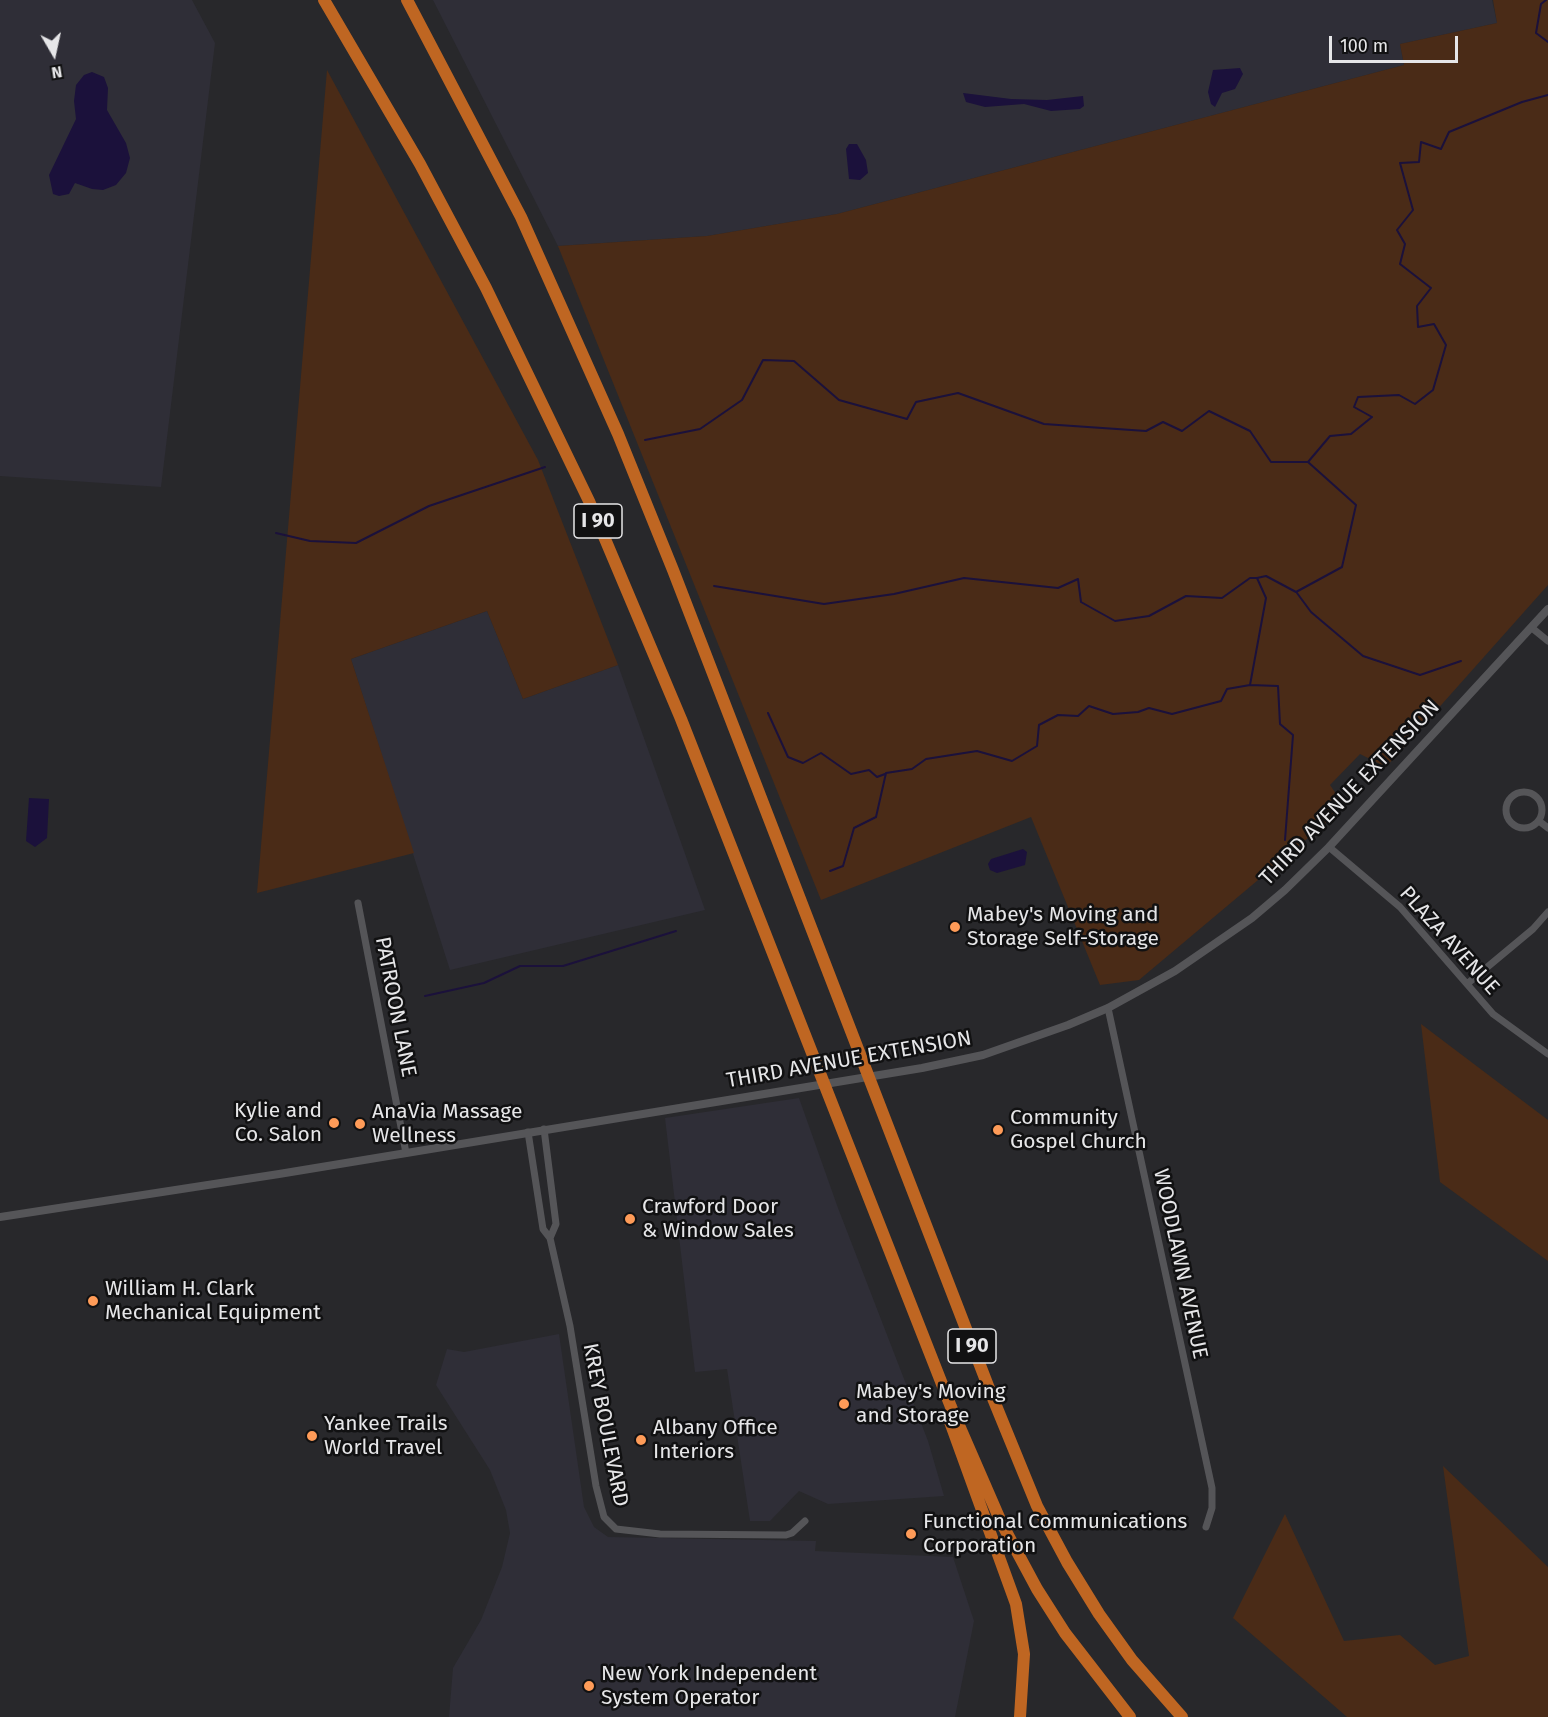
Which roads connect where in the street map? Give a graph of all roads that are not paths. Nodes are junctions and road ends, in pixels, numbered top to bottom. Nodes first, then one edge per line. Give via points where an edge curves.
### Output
1 (324, 0) edge
2 (407, 0) edge
3 (1548, 609) edge
4 (1532, 628) junction
5 (1548, 641) edge
6 (1539, 821) junction
7 (1548, 828) edge
8 (1329, 847) junction
9 (358, 903) dead end
10 (1548, 912) edge
11 (1467, 984) junction
12 (1108, 1008) junction
13 (1548, 1054) edge
14 (544, 1129) junction
15 (528, 1132) junction
16 (406, 1153) junction
17 (0, 1217) edge
18 (550, 1238) junction
19 (934, 1363) junction
20 (806, 1521) dead end
21 (1206, 1527) dead end
22 (1020, 1717) edge
23 (1130, 1717) edge
24 (1182, 1717) edge

1 - 19 highway, I 90 via 442,206 570,459 663,675
2 - 24 highway, I 90 via 521,217 613,423 674,570 1037,1506 1099,1614 1132,1660
3 - 4 street, THIRD AVENUE EXTENSION
4 - 5 street
4 - 8 street, THIRD AVENUE EXTENSION
6 - 6 street via 1522,828 1511,823 1505,812 1508,800 1517,792 1534,794 1541,804
6 - 7 street
8 - 11 street, PLAZA AVENUE via 1400,907
8 - 12 street, THIRD AVENUE EXTENSION via 1252,918 1175,971
9 - 16 street, PATROON LANE
10 - 11 street
11 - 13 street, PLAZA AVENUE via 1493,1014
12 - 14 street, THIRD AVENUE EXTENSION via 983,1055
12 - 21 street, WOODLAWN AVENUE via 1212,1488 1212,1508
14 - 15 street, THIRD AVENUE EXTENSION
14 - 18 street, KREY BOULEVARD via 556,1224
15 - 16 street, THIRD AVENUE EXTENSION
15 - 18 street, KREY BOULEVARD via 543,1229
16 - 17 street, THIRD AVENUE EXTENSION
18 - 20 street, KREY BOULEVARD via 570,1326 600,1510 610,1524 627,1531 660,1534 786,1535
19 - 22 highway via 951,1427 1016,1604 1024,1654
19 - 23 highway, I 90 via 988,1493 1031,1578 1083,1659

